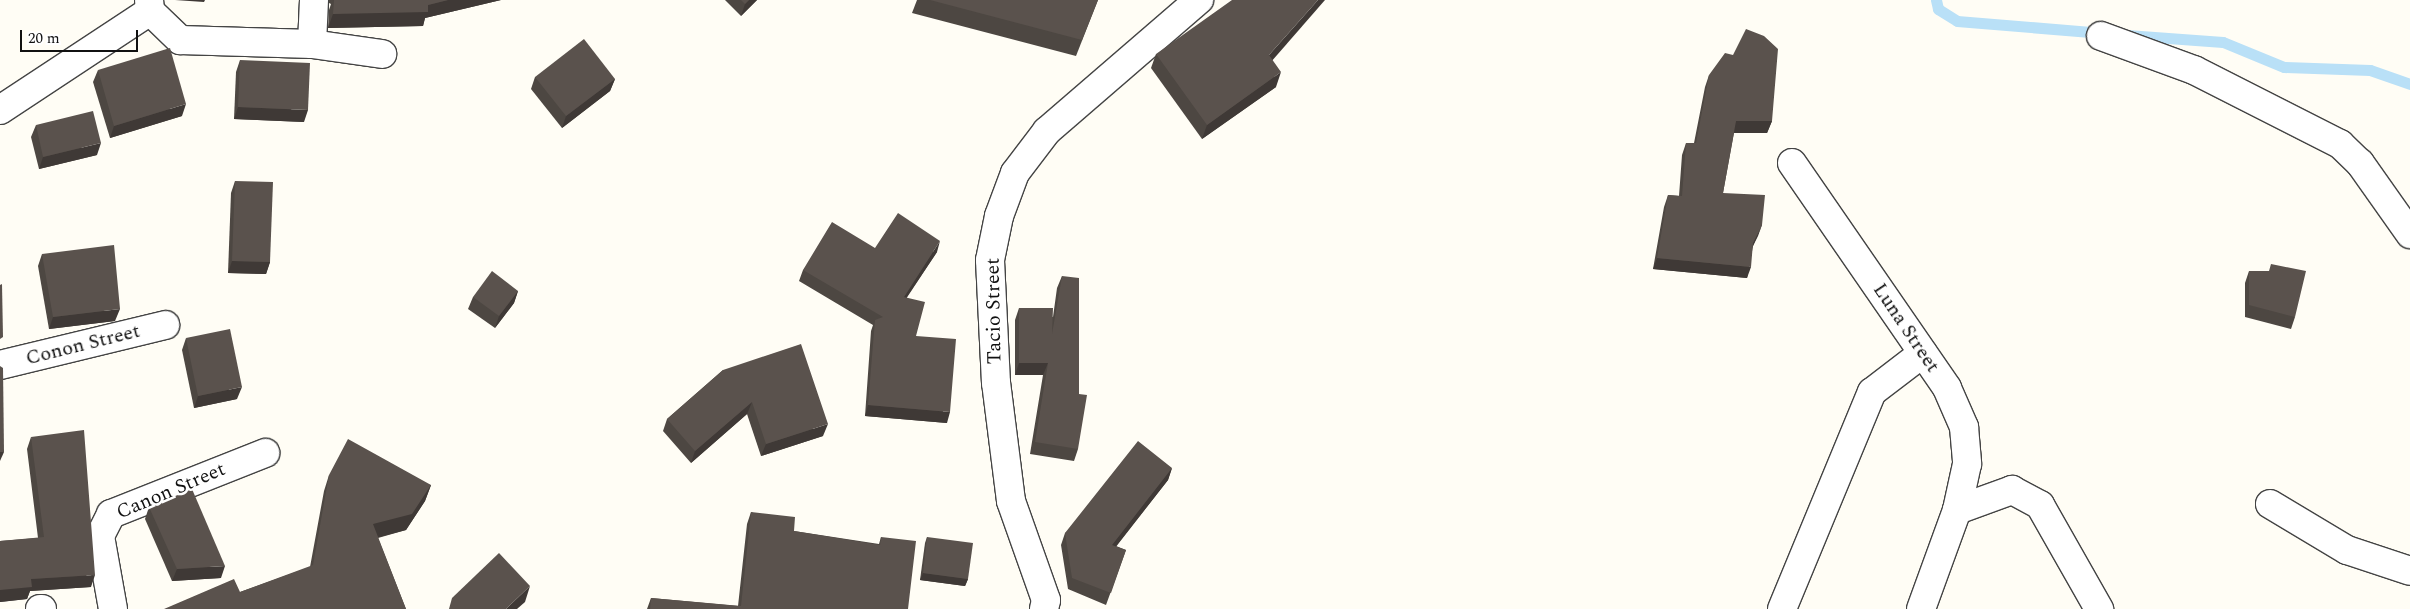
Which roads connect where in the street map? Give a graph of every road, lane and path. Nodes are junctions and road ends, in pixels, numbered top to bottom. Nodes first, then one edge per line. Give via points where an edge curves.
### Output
1 (314, 0) edge
2 (1198, 0) edge
3 (150, 5) edge
4 (2101, 36) dead end
5 (312, 44) junction
6 (382, 54) dead end
7 (0, 110) edge
8 (1792, 163) dead end
9 (2410, 234) edge
10 (165, 325) dead end
11 (1923, 353) junction
12 (0, 365) edge
13 (265, 452) dead end
14 (2270, 504) dead end
15 (1957, 510) junction
16 (2410, 571) edge
17 (113, 609) edge
18 (1044, 609) edge
19 (1782, 609) edge
20 (1921, 609) edge
21 (2099, 609) edge

1 - 5 street
2 - 18 street, Tacio Street via 1047,131 1016,173 999,216 990,260 996,383 1011,501
3 - 5 street via 180,40
3 - 7 street
4 - 9 street via 2194,70 2340,144 2360,163
5 - 6 street
8 - 11 street, Luna Street
10 - 12 street, Conon Street
11 - 15 street, Luna Street via 1947,388 1964,427 1967,464
11 - 19 street via 1872,392
13 - 17 street, Canon Street via 111,514 100,536
14 - 16 street via 2347,550
15 - 20 street, Luna Street
15 - 21 street via 2012,490 2040,505

